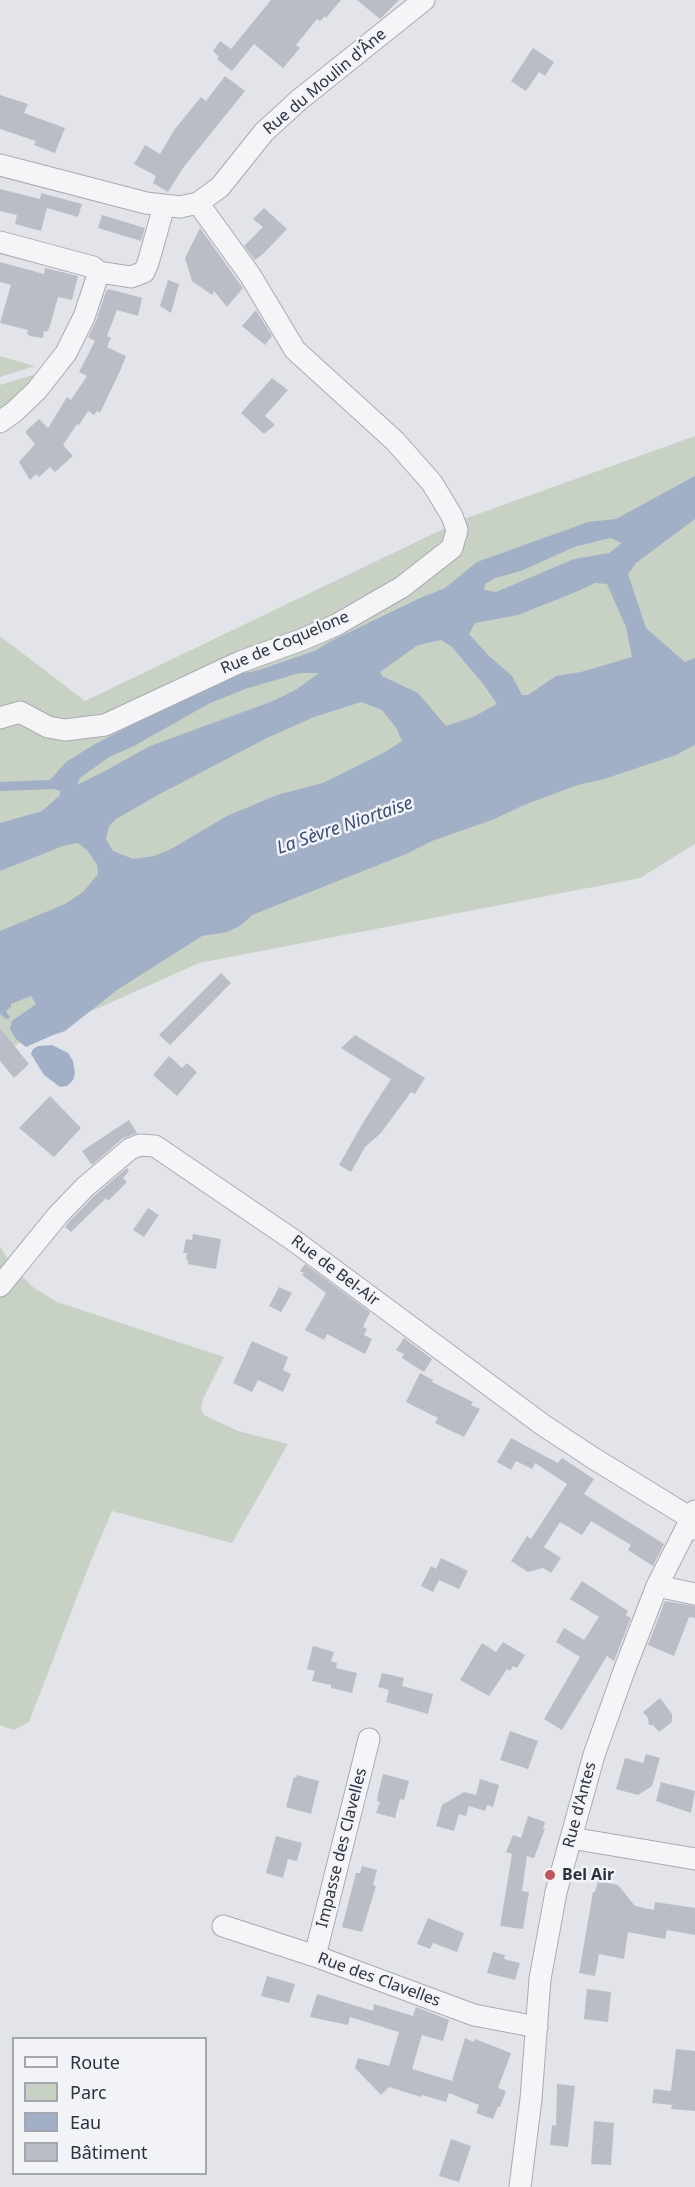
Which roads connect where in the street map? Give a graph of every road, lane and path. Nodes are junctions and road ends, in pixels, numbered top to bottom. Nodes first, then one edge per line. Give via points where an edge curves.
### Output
1 (424, 0) edge
2 (0, 165) edge
3 (198, 203) junction
4 (164, 206) junction
5 (0, 242) edge
6 (99, 272) junction
7 (0, 422) edge
8 (0, 718) edge
9 (0, 1286) edge
10 (693, 1520) edge
11 (657, 1586) junction
12 (695, 1594) edge
13 (369, 1739) dead end
14 (571, 1838) junction
15 (695, 1859) edge
16 (223, 1926) dead end
17 (315, 1956) junction
18 (537, 2027) junction
19 (520, 2187) edge

1 - 3 street, Rue du Moulin d'Âne via 264,132 220,187
2 - 4 street
3 - 4 street
3 - 8 street, Rue de Coquelone via 250,275 295,350 395,441 432,483 457,530 452,548 402,587 336,625 240,662 105,725 65,730 48,727 20,712
4 - 6 street via 144,272 131,277
5 - 6 street via 93,267
6 - 7 street via 84,317 66,353 37,390
9 - 10 street, Rue de Bel-Air via 85,1187 130,1149 155,1146 296,1242 543,1425
10 - 11 street, Rue d'Antes
11 - 12 street
11 - 14 street, Rue d'Antes via 594,1755
13 - 17 street, Impasse des Clavelles
14 - 15 street
14 - 18 street, Rue d'Antes via 556,1892 540,1979
16 - 17 street, Rue des Clavelles
17 - 18 street, Rue des Clavelles via 474,2015
18 - 19 street, Rue d'Antes

